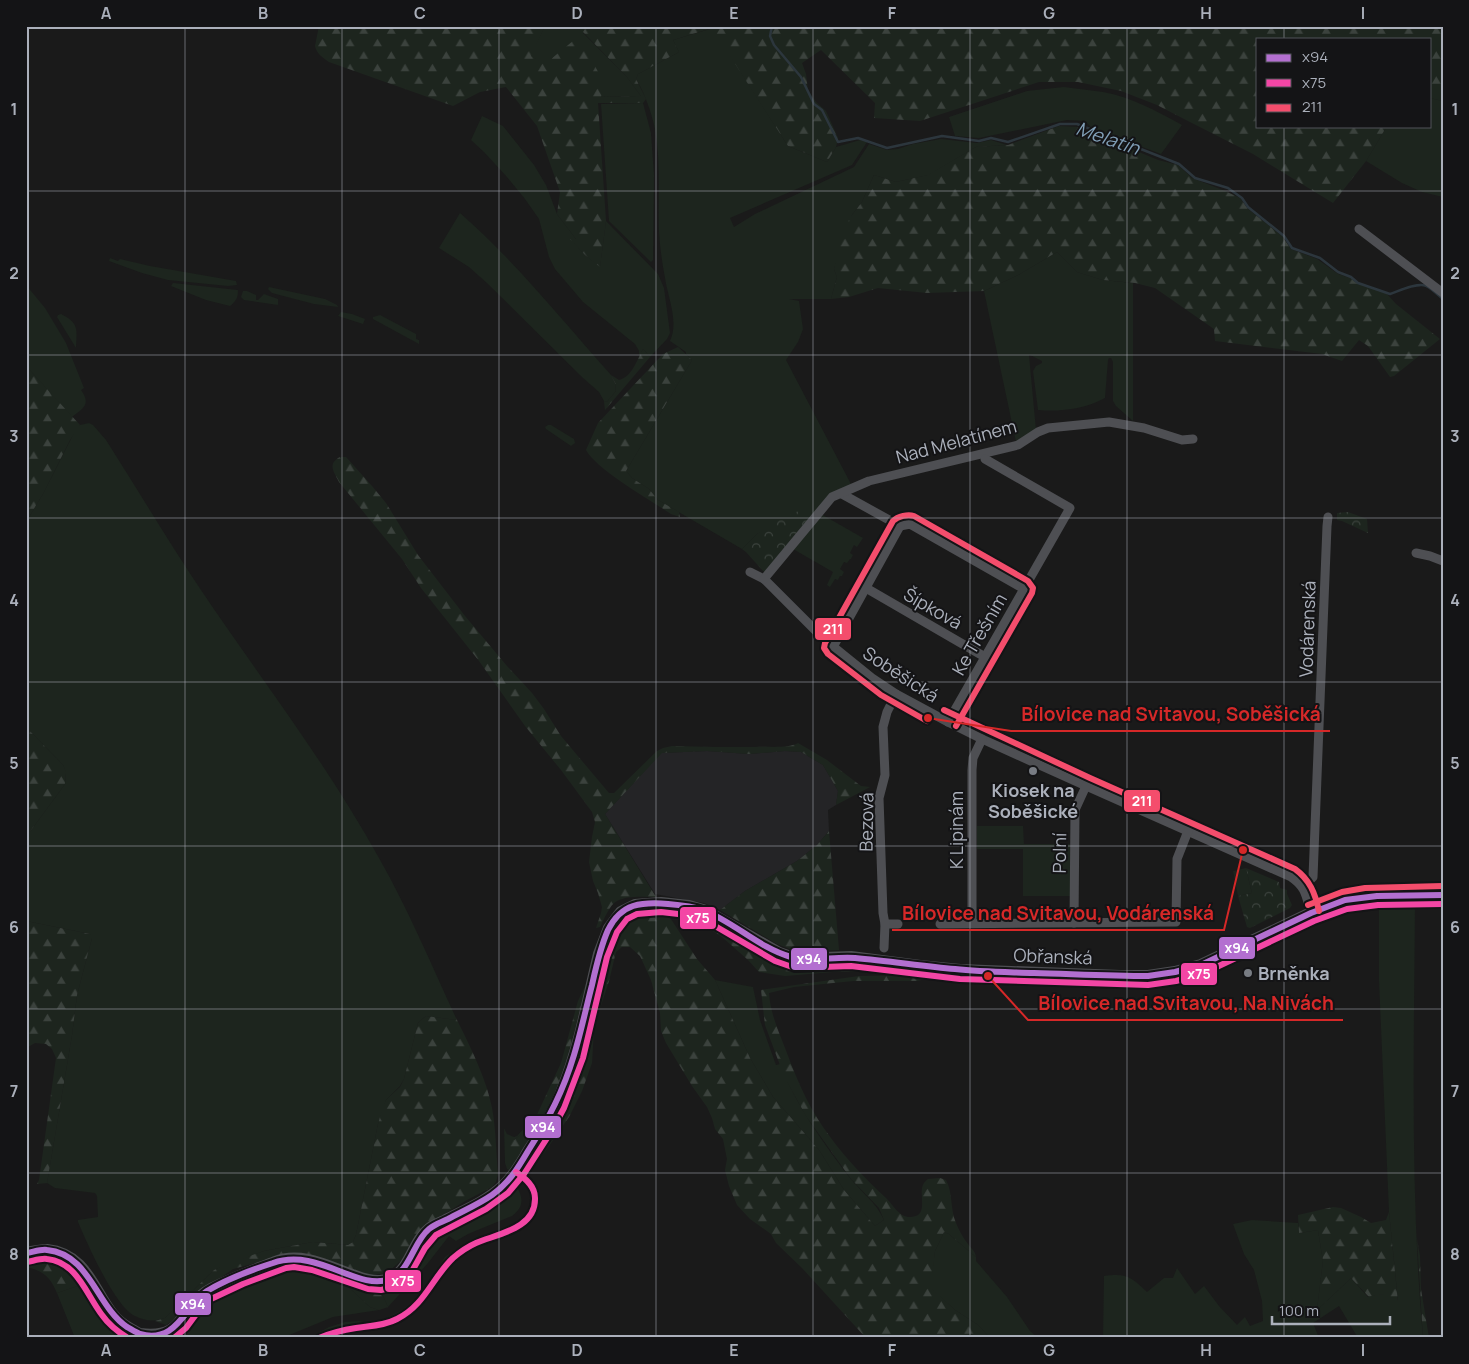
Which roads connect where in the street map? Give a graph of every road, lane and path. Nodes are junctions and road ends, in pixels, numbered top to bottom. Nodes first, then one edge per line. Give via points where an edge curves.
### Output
1 (1359, 228) dead end
2 (1443, 293) edge
3 (1193, 439) dead end
4 (999, 455) dead end
5 (985, 459) dead end
6 (994, 464) junction
7 (842, 494) junction
8 (1328, 518) dead end
9 (900, 526) junction
10 (1416, 553) dead end
11 (1443, 561) edge
12 (750, 572) dead end
13 (764, 579) junction
14 (866, 588) junction
15 (1024, 589) junction
16 (833, 647) junction
17 (984, 657) junction
18 (896, 694) junction
19 (948, 722) junction
20 (982, 738) junction
21 (1086, 786) junction
22 (1188, 831) junction
23 (1303, 887) junction
24 (1443, 896) edge
25 (1310, 913) junction
26 (972, 923) junction
27 (1074, 923) junction
28 (885, 924) junction
29 (898, 924) dead end
30 (940, 924) dead end
31 (884, 948) dead end
32 (26, 1253) edge

1 - 2 street
3 - 7 street, Nad Melatínem via 1182,440 1109,422 1052,428 1038,432 1018,445 869,482
4 - 6 street
5 - 6 street, Ke Třešním
6 - 15 street, Ke Třešním via 1070,508
7 - 9 street
7 - 13 street, Nad Melatínem via 832,497
8 - 23 street, Vodárenská via 1313,877
9 - 14 street
9 - 15 street via 910,524
10 - 11 street
12 - 13 street, Soběšická
13 - 16 street, Soběšická
14 - 16 street
14 - 17 street, Šípková
15 - 17 street, Ke Třešním
16 - 18 street, Soběšická
17 - 19 street, Ke Třešním
18 - 19 street, Soběšická
18 - 28 street, Bezová via 886,712 883,727 885,775 879,798
19 - 20 street, Soběšická
20 - 21 street, Soběšická
20 - 26 street, K Lipinám via 973,758 972,770
21 - 22 street, Soběšická
21 - 27 street, Polní via 1075,810
22 - 23 street, Soběšická via 1280,872
22 - 27 street via 1177,859 1176,922
23 - 25 street
24 - 25 main road, Obřanská via 1356,898
25 - 32 main road, Obřanská via 1217,958 1184,970 1120,976 941,968 851,957 796,959 775,951 712,913 690,906 640,904 617,916 609,928 562,1090 511,1178 491,1196 429,1228 403,1270 393,1278 380,1282 312,1261 295,1258 278,1261 204,1293 176,1328 163,1334 139,1334 113,1316 88,1275 75,1261 47,1250
26 - 27 street
26 - 30 street
28 - 29 street
28 - 31 street, Bezová

